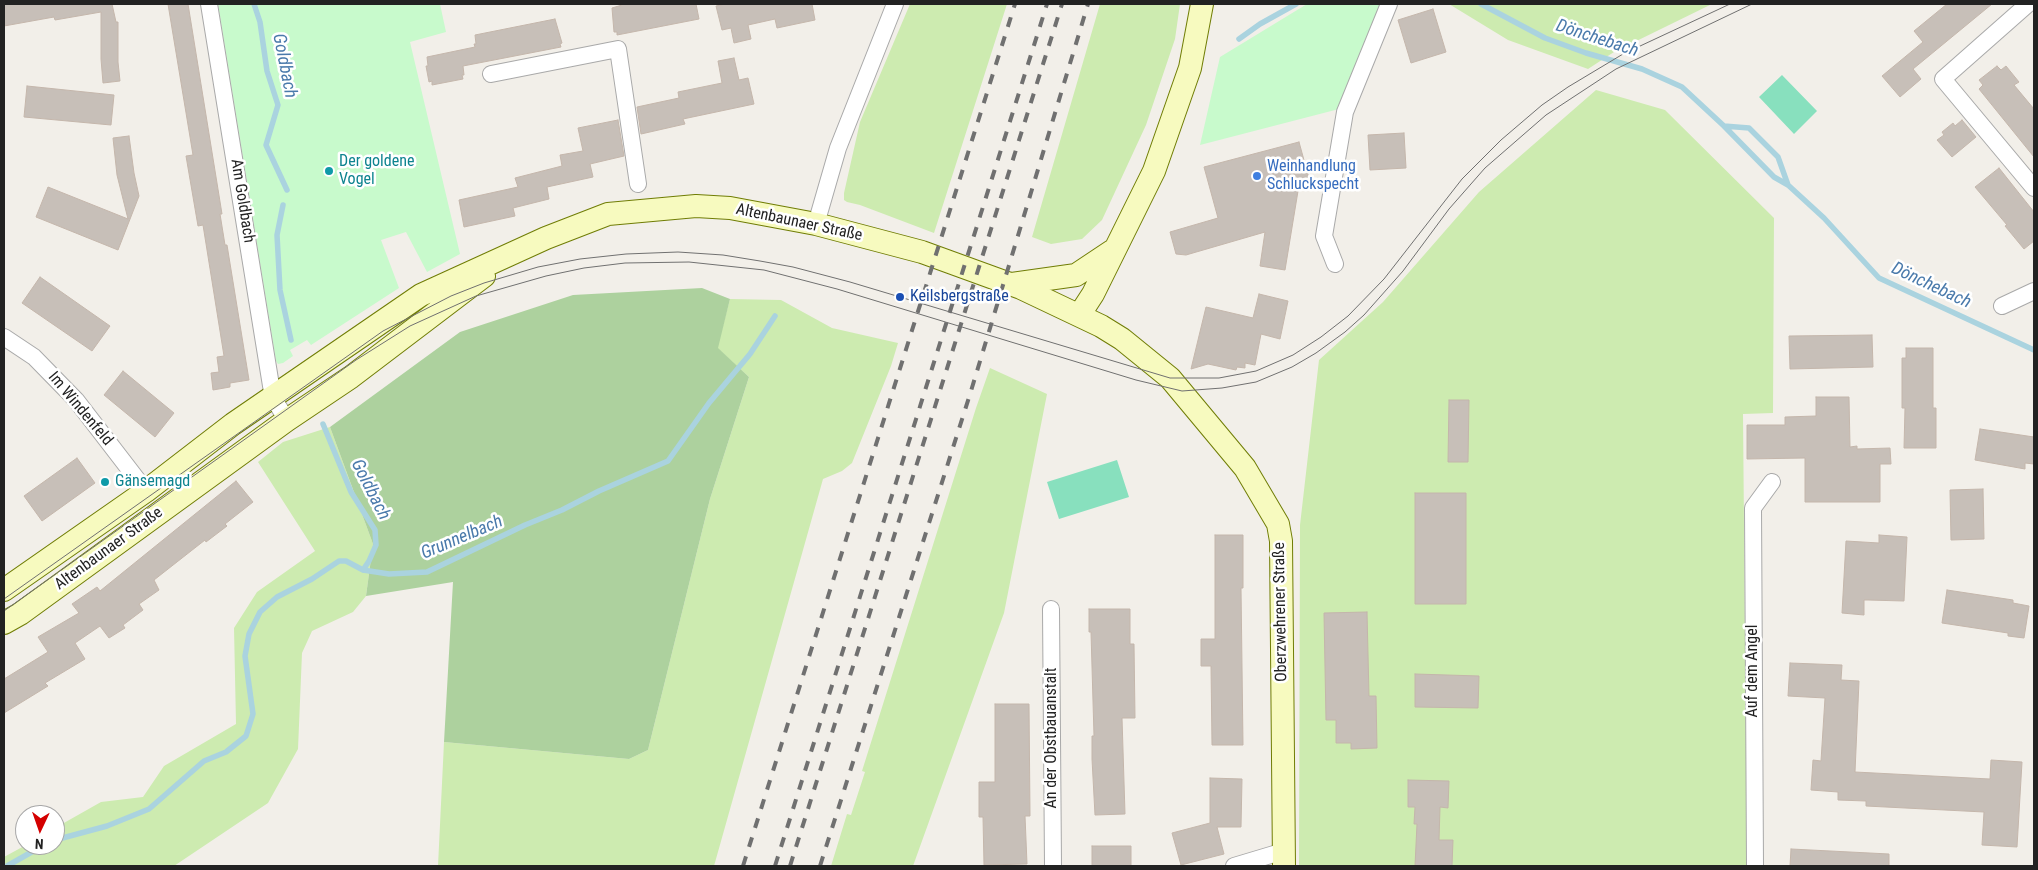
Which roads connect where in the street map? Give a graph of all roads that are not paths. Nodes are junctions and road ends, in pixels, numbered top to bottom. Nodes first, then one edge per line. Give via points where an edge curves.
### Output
1 (209, 4) edge
2 (895, 4) edge
3 (1202, 4) edge
4 (1389, 4) edge
5 (2028, 4) edge
6 (491, 74) dead end
7 (638, 184) dead end
8 (2034, 188) edge
9 (816, 224) junction
10 (1114, 250) junction
11 (512, 254) junction
12 (1335, 264) dead end
13 (1011, 284) junction
14 (2034, 291) edge
15 (2002, 306) dead end
16 (1080, 314) junction
17 (1112, 332) joint
18 (4, 338) edge
19 (273, 398) junction
20 (287, 420) junction
21 (1772, 482) dead end
22 (146, 492) junction
23 (4, 590) edge
24 (1051, 609) dead end
25 (4, 623) edge
26 (1284, 859) edge
27 (1053, 866) edge
28 (1234, 866) edge
29 (1755, 866) edge

1 - 19 street, Am Goldbach
2 - 9 street via 838,148
3 - 10 main road via 1190,68 1163,149
4 - 12 street via 1345,112 1324,236
5 - 8 street via 1943,79
6 - 7 street via 618,49
9 - 11 main road, Altenbaunaer Straße via 730,208 696,206 636,211 608,214
9 - 13 main road, Altenbaunaer Straße via 922,252
10 - 13 main road via 1076,275
10 - 16 main road
11 - 19 main road, Altenbaunaer Straße via 422,295
11 - 20 main road, Altenbaunaer Straße via 351,377
13 - 16 main road, Altenbaunaer Straße
14 - 15 street
16 - 17 main road, Altenbaunaer Straße
17 - 26 main road, Oberzwehrener Straße via 1170,378 1188,398 1245,468 1278,524 1281,541
18 - 22 street, Im Windenfeld via 34,357 76,400
19 - 20 street
19 - 22 main road, Altenbaunaer Straße via 233,424
20 - 25 main road, Altenbaunaer Straße
21 - 29 street, Auf dem Angel via 1753,508
22 - 23 main road, Altenbaunaer Straße
24 - 27 street, An der Obstbauanstalt
26 - 28 street

